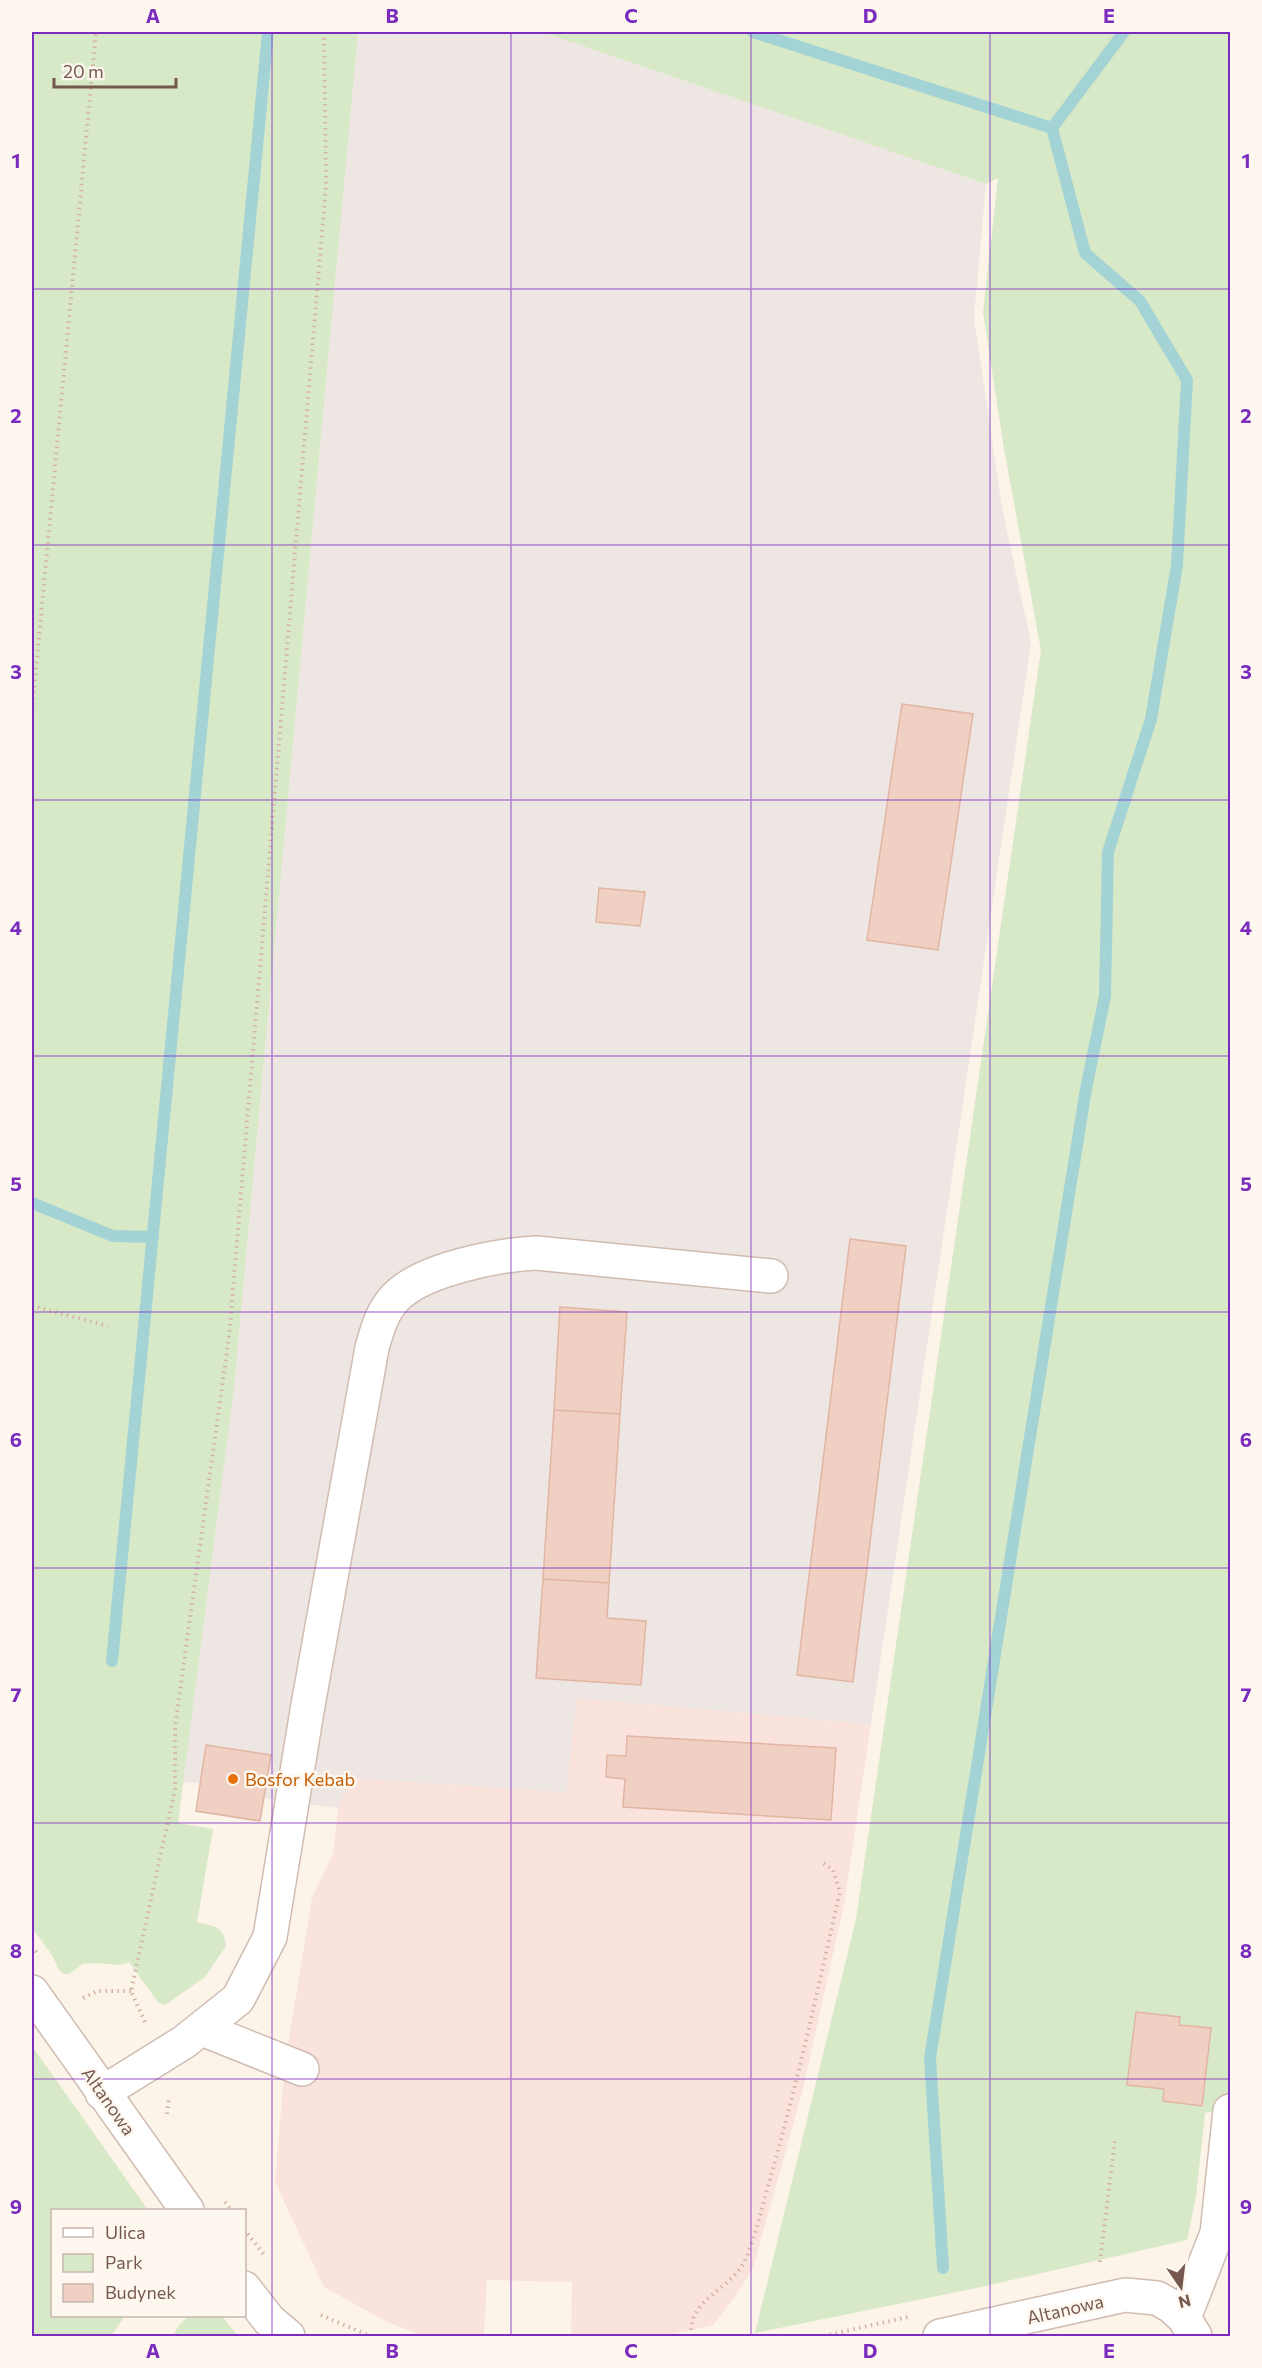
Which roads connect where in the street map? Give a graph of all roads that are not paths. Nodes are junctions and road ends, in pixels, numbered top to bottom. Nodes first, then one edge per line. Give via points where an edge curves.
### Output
1 (771, 1276) dead end
2 (32, 1992) edge
3 (202, 2029) junction
4 (302, 2068) dead end
5 (102, 2092) junction
6 (1230, 2111) edge
7 (187, 2209) edge
8 (1224, 2224) edge
9 (246, 2291) edge
10 (1189, 2327) edge
11 (288, 2337) edge
12 (940, 2337) edge

1 - 3 street via 536,1253 477,1262 420,1280 396,1297 379,1322 369,1366 270,1937 238,1999
2 - 5 street, Altanowa
3 - 4 street
3 - 5 street
5 - 7 street, Altanowa
6 - 8 street
8 - 10 street
9 - 11 street
10 - 12 street, Altanowa via 1171,2306 1157,2298 1125,2295

